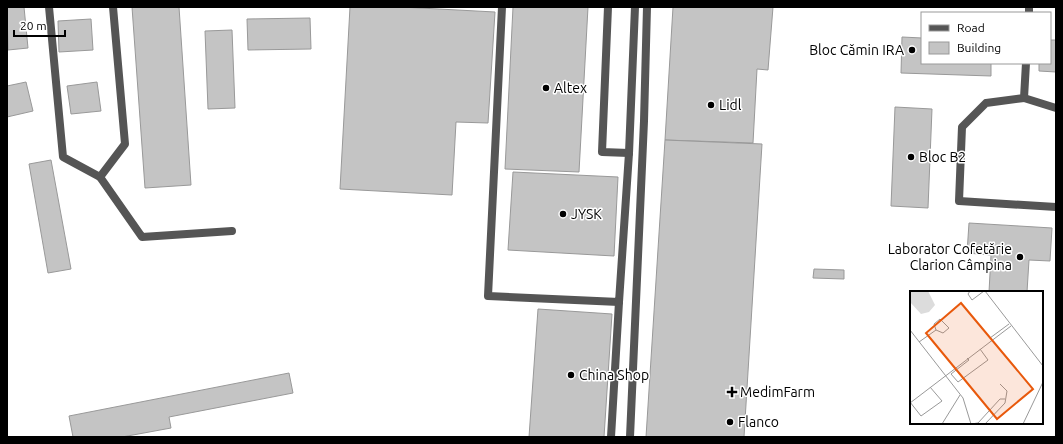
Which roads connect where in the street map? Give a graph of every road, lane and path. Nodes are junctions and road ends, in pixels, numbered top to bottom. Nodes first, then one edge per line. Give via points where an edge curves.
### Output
1 (49, 7) edge
2 (113, 7) edge
3 (502, 7) edge
4 (608, 7) edge
5 (635, 7) edge
6 (647, 7) edge
7 (1026, 64) edge
8 (1024, 98) junction
9 (1056, 108) edge
10 (629, 153) junction
11 (100, 177) junction
12 (1056, 207) edge
13 (232, 231) dead end
14 (619, 302) junction
15 (611, 437) edge
16 (630, 437) edge

1 - 11 street via 63,157
2 - 11 street via 125,144
3 - 14 street via 488,296
4 - 10 street via 602,152
5 - 10 street
6 - 16 street
7 - 8 street
8 - 9 street
8 - 12 street via 986,103 962,127 959,201
10 - 14 street
11 - 13 street via 142,237
14 - 15 street

